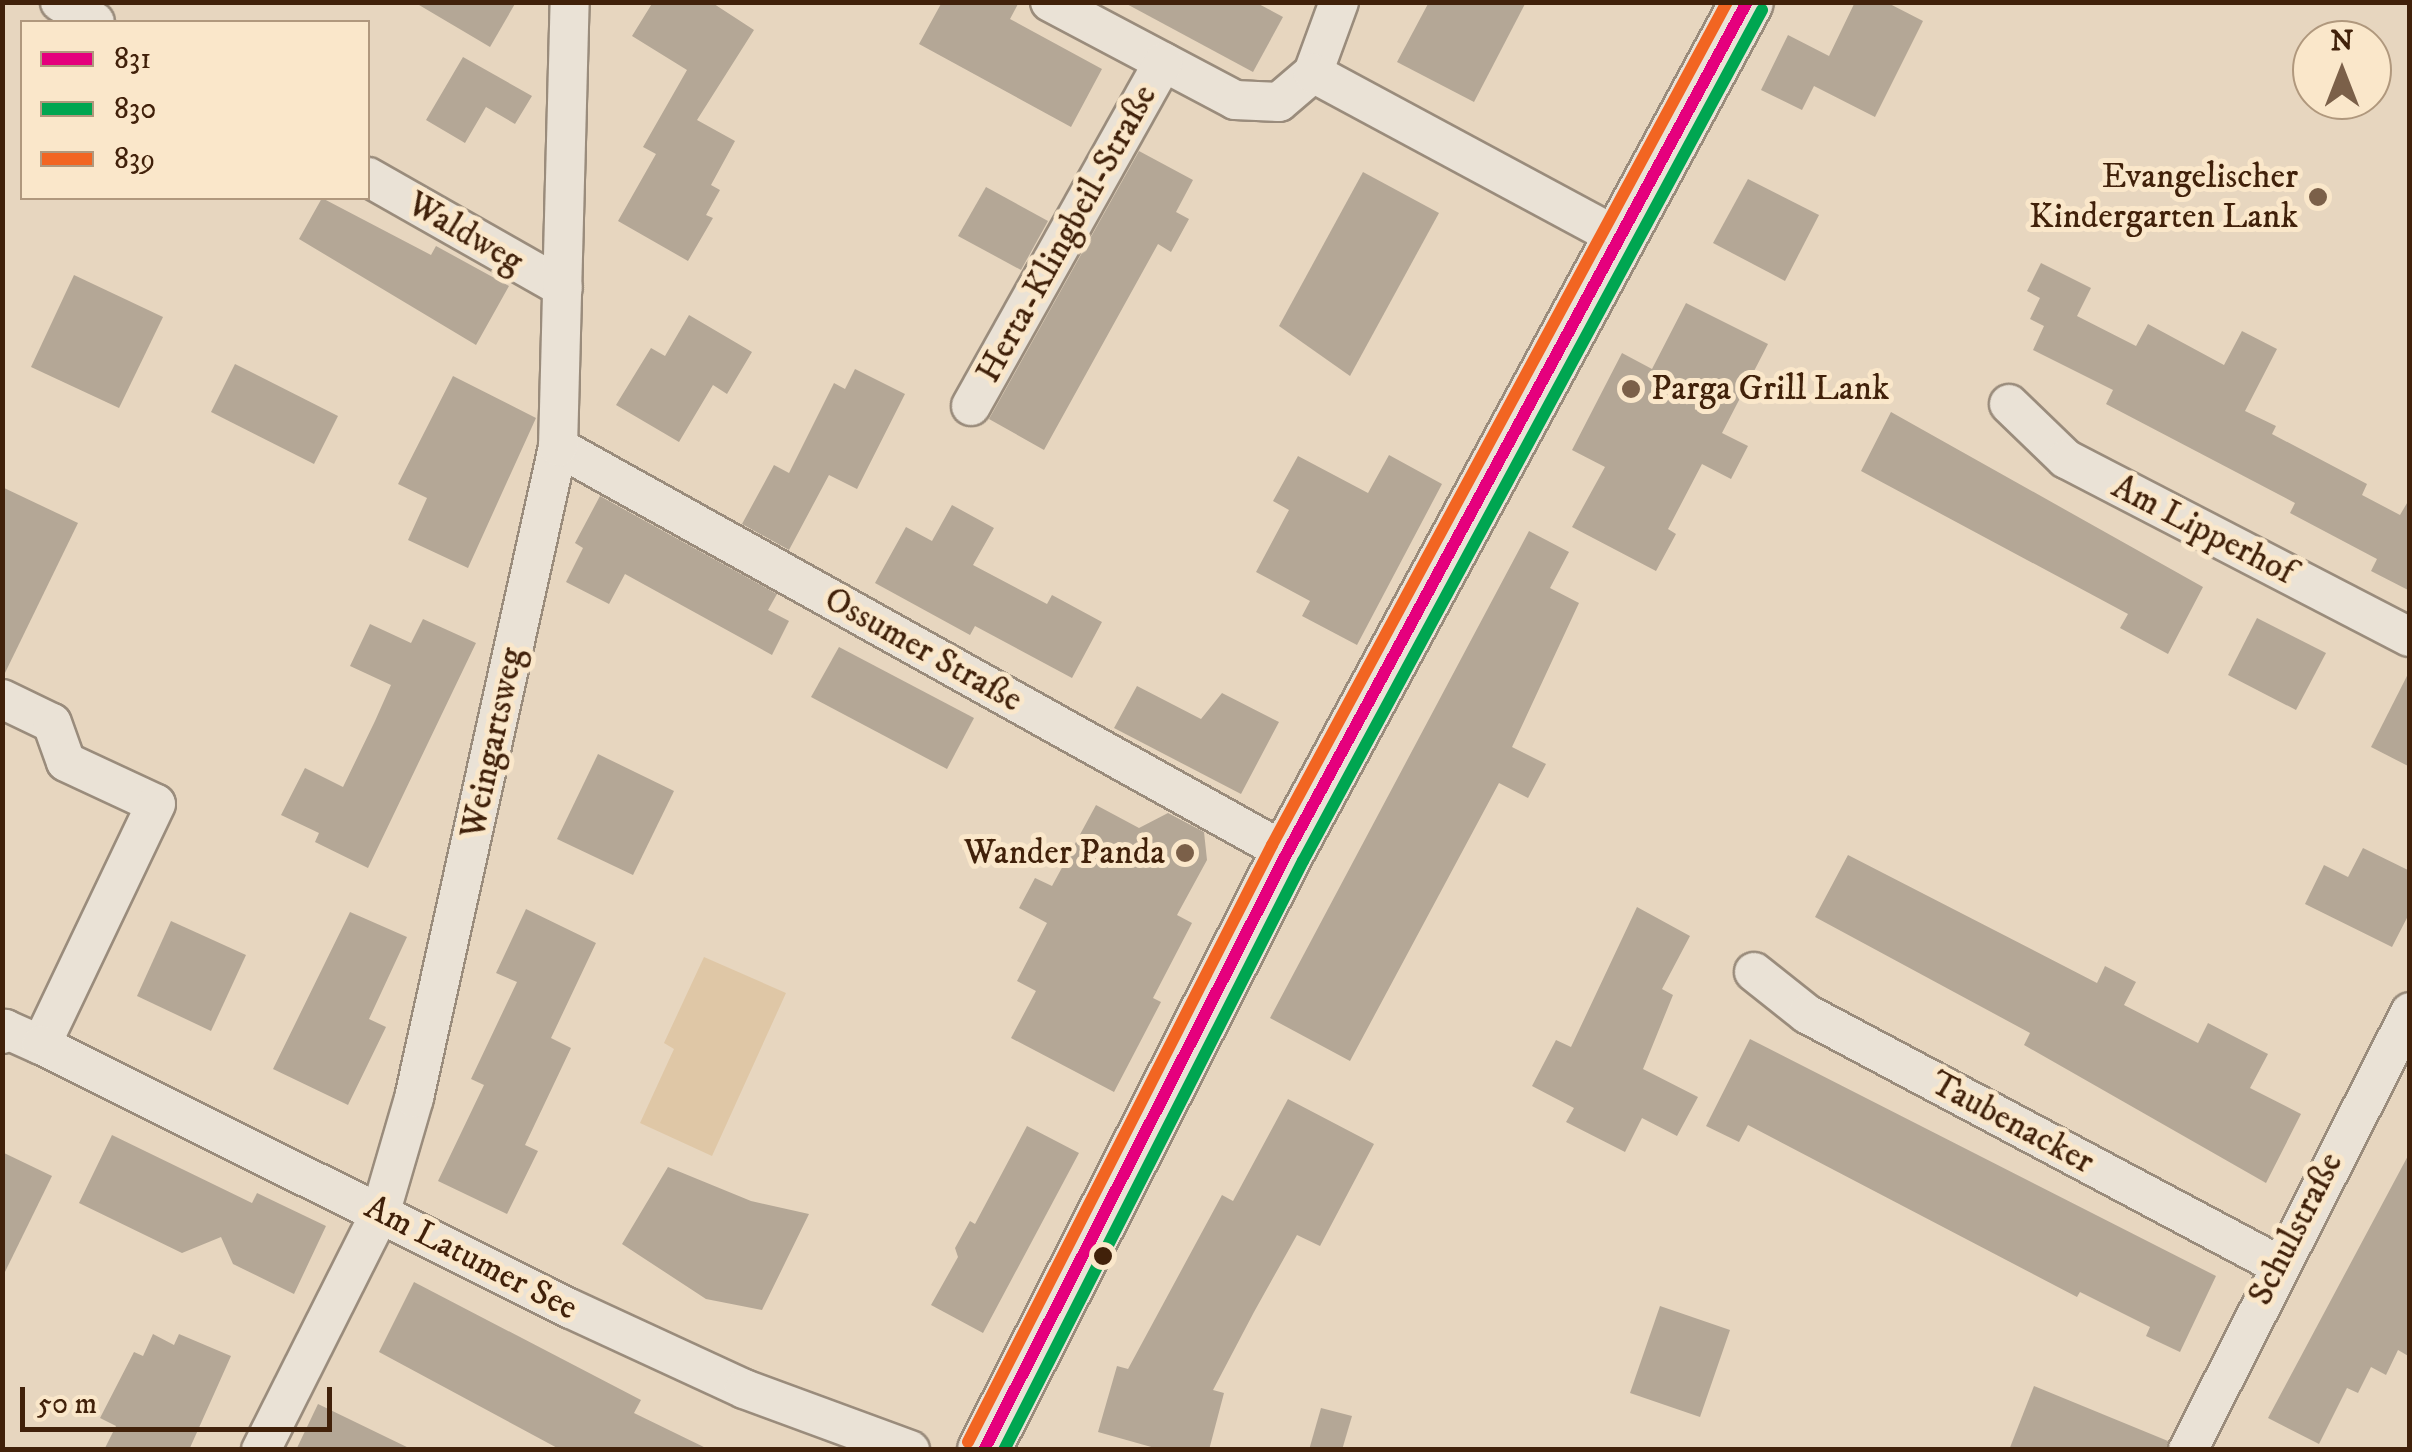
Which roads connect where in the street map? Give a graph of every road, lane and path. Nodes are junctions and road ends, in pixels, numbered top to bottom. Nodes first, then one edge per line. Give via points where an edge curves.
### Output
1 (60, 2) edge
2 (570, 2) edge
3 (1050, 2) edge
4 (1340, 2) edge
5 (1747, 2) edge
6 (92, 20) edge
7 (1163, 62) junction
8 (1314, 72) junction
9 (370, 178) edge
10 (1619, 238) junction
11 (563, 288) junction
12 (2009, 404) dead end
13 (972, 406) dead end
14 (558, 447) junction
15 (2410, 637) edge
16 (2, 699) edge
17 (1287, 852) junction
18 (1754, 972) dead end
19 (2410, 1012) edge
20 (2, 1034) edge
21 (41, 1045) junction
22 (381, 1211) junction
23 (2277, 1264) junction
24 (261, 1450) edge
25 (910, 1450) edge
26 (984, 1450) edge
27 (2188, 1450) edge

1 - 6 street
2 - 11 street, Weingartsweg
3 - 7 street, Herta-Klingbeil-Straße
4 - 8 street
5 - 10 street
7 - 8 street, Herta-Klingbeil-Straße via 1235,100 1279,102
7 - 13 street, Herta-Klingbeil-Straße
8 - 10 street
9 - 11 street, Waldweg
10 - 17 street
11 - 14 street, Weingartsweg
12 - 15 street, Am Lipperhof via 2066,459
14 - 17 street, Ossumer Straße
14 - 22 street, Weingartsweg via 414,1098
16 - 21 street via 52,723 66,762 156,804
17 - 26 street
18 - 23 street, Taubenacker via 1807,1014
19 - 23 street, Schulstraße
20 - 21 street, Am Latumer See via 5,1029
21 - 22 street, Am Latumer See
22 - 24 street, Weingartsweg
22 - 25 street, Am Latumer See via 727,1381
23 - 27 street, Schulstraße

